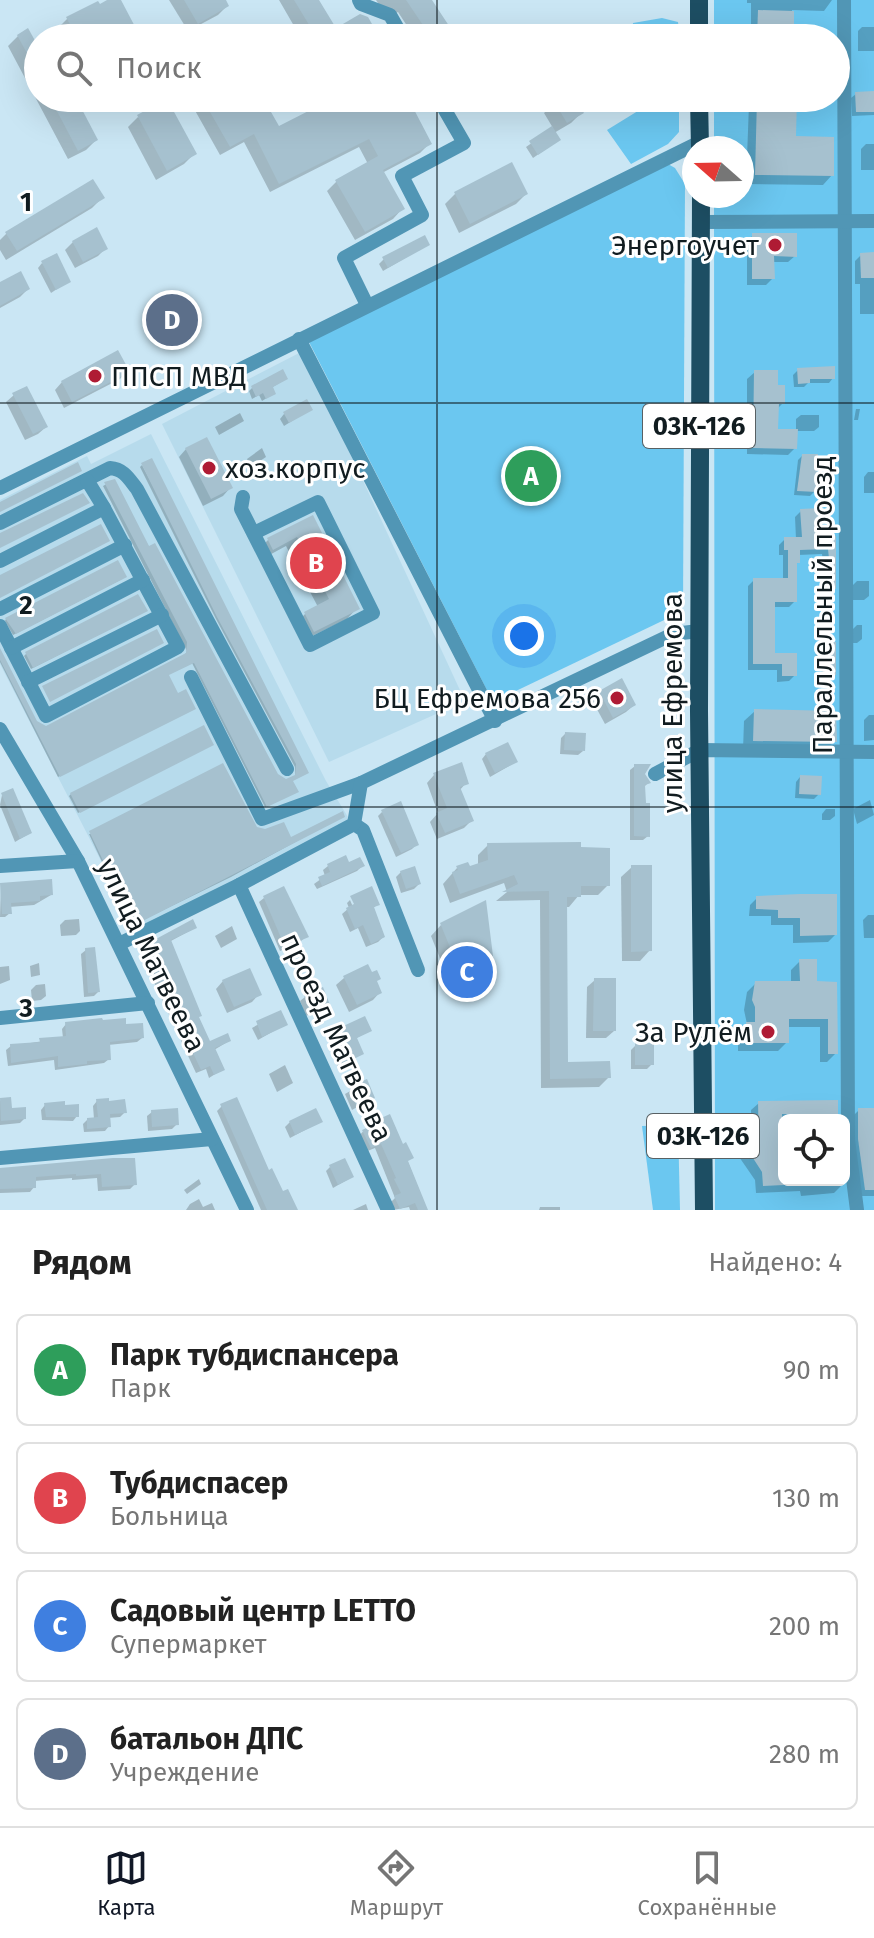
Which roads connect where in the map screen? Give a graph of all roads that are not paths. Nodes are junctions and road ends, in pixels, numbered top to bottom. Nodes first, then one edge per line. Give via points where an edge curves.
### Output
1 (359, 0) edge
2 (699, 0) edge
3 (844, 0) edge
4 (395, 24) edge
5 (699, 24) edge
6 (844, 24) edge
7 (446, 112) edge
8 (699, 112) edge
9 (845, 112) edge
10 (700, 136) edge
11 (682, 154) edge
12 (701, 208) edge
13 (846, 221) junction
14 (874, 221) edge
15 (701, 222) junction
16 (367, 305) junction
17 (299, 339) junction
18 (87, 480) junction
19 (0, 488) edge
20 (243, 497) dead end
21 (104, 508) junction
22 (0, 523) edge
23 (254, 533) junction
24 (125, 545) junction
25 (0, 561) edge
26 (143, 580) junction
27 (0, 609) edge
28 (162, 615) junction
29 (0, 626) edge
30 (699, 631) junction
31 (11, 648) junction
32 (191, 677) dead end
33 (28, 682) junction
34 (495, 721) junction
35 (0, 729) edge
36 (700, 750) junction
37 (874, 752) edge
38 (849, 753) junction
39 (287, 769) dead end
40 (655, 774) dead end
41 (361, 783) junction
42 (354, 824) junction
43 (78, 861) junction
44 (0, 866) edge
45 (239, 885) junction
46 (119, 944) junction
47 (418, 970) dead end
48 (148, 1003) junction
49 (0, 1018) edge
50 (212, 1139) junction
51 (0, 1158) edge
52 (247, 1210) edge
53 (388, 1210) edge
54 (704, 1210) edge
55 (857, 1210) edge

1 - 4 street via 390,15
2 - 5 main road
3 - 6 street, Параллельный проезд
7 - 16 street via 464,143 402,176 422,215 344,258
8 - 10 main road
9 - 13 street, Параллельный проезд
11 - 16 street
12 - 15 main road, улица Ефремова / 03К-126
13 - 14 street
13 - 15 street
13 - 38 street, Параллельный проезд
15 - 30 main road, улица Ефремова / 03К-126
16 - 17 street
17 - 19 street
17 - 34 street
18 - 21 street
18 - 22 street
18 - 39 street via 118,469 137,489
20 - 23 street via 241,509
21 - 24 street
21 - 25 street
23 - 23 street via 318,502 373,613 310,645
24 - 26 street
24 - 27 street
26 - 28 street
26 - 31 street
28 - 33 street
28 - 33 street via 178,647 46,716
29 - 31 street
30 - 34 street via 673,634
30 - 36 main road, улица Ефремова / 03К-126
31 - 33 street
32 - 41 street via 262,819
34 - 41 street
35 - 43 street, улица Матвеева
36 - 38 street
36 - 40 street
36 - 54 main road, улица Ефремова / 03К-126
37 - 38 street
38 - 55 street, Параллельный проезд via 848,1140
41 - 42 street
42 - 45 street
42 - 47 street via 363,830
43 - 44 street
43 - 46 street, улица Матвеева
45 - 46 street
45 - 53 street, проезд Матвеева
46 - 48 street, улица Матвеева
48 - 49 street
48 - 50 street, улица Матвеева
50 - 51 street
50 - 52 street, улица Матвеева

